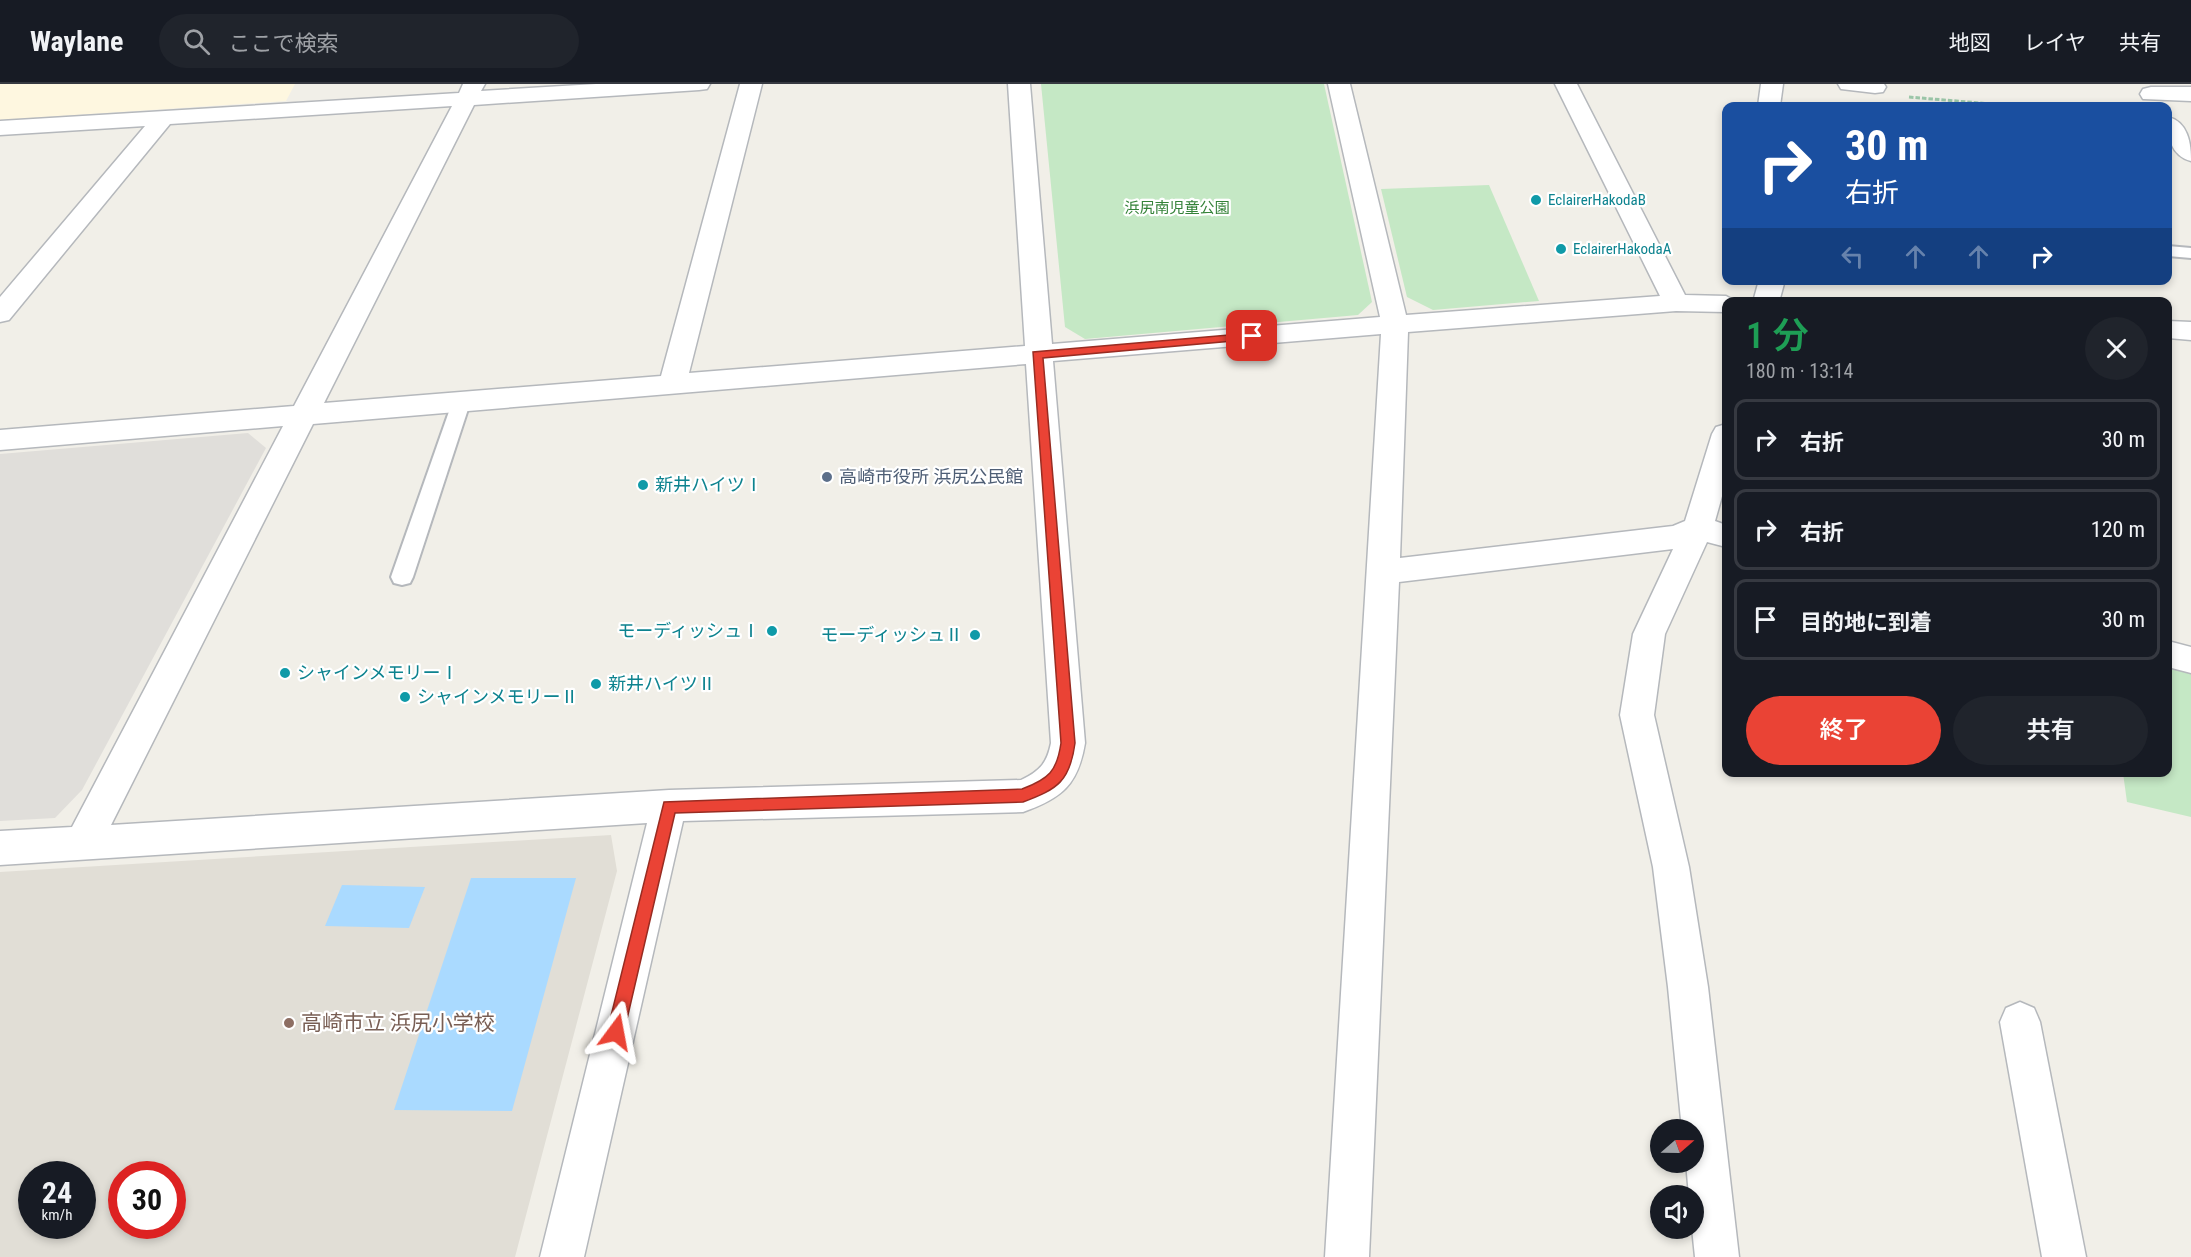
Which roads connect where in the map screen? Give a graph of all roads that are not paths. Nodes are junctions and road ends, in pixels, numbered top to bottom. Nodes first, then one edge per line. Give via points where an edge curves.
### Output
1 (699, 84) edge
2 (751, 84) edge
3 (1018, 84) edge
4 (1339, 84) edge
5 (1566, 84) edge
6 (1772, 84) edge
7 (1849, 84) edge
8 (1875, 87) road end
9 (471, 91) edge
10 (2191, 94) edge
11 (2151, 95) edge
12 (1769, 102) edge
13 (163, 118) junction
14 (0, 129) edge
15 (2172, 129) edge
16 (2191, 154) edge
17 (2172, 251) edge
18 (2191, 253) edge
19 (1676, 303) junction
20 (1722, 304) edge
21 (0, 314) edge
22 (1395, 324) junction
23 (2172, 330) edge
24 (2191, 332) edge
25 (1037, 355) junction
26 (672, 386) junction
27 (461, 403) junction
28 (304, 416) junction
29 (0, 440) edge
30 (1722, 462) edge
31 (1712, 532) edge
32 (1384, 572) junction
33 (402, 577) dead end
34 (2172, 655) edge
35 (2191, 660) edge
36 (669, 806) junction
37 (83, 843) junction
38 (0, 848) edge
39 (2020, 1022) dead end
40 (562, 1257) edge
41 (1347, 1257) edge
42 (1717, 1257) edge
43 (2064, 1257) edge

1 - 9 street
2 - 26 street
3 - 25 street
4 - 22 street
5 - 19 street
6 - 12 street
7 - 8 street
9 - 13 street
9 - 28 street
10 - 11 street
13 - 14 street
13 - 21 street
15 - 16 street
17 - 18 lane
19 - 20 street
19 - 22 street
22 - 25 street
22 - 32 street
23 - 24 street
25 - 26 street
25 - 36 street via 1068,743 1065,766 1040,789 1023,796
26 - 27 street
27 - 28 street
27 - 33 lane
28 - 29 street
28 - 37 street
30 - 31 street
31 - 32 street
31 - 42 street via 1649,634 1637,715 1671,867
32 - 41 street
34 - 35 street
36 - 37 street
36 - 40 street
37 - 38 street
39 - 43 street

